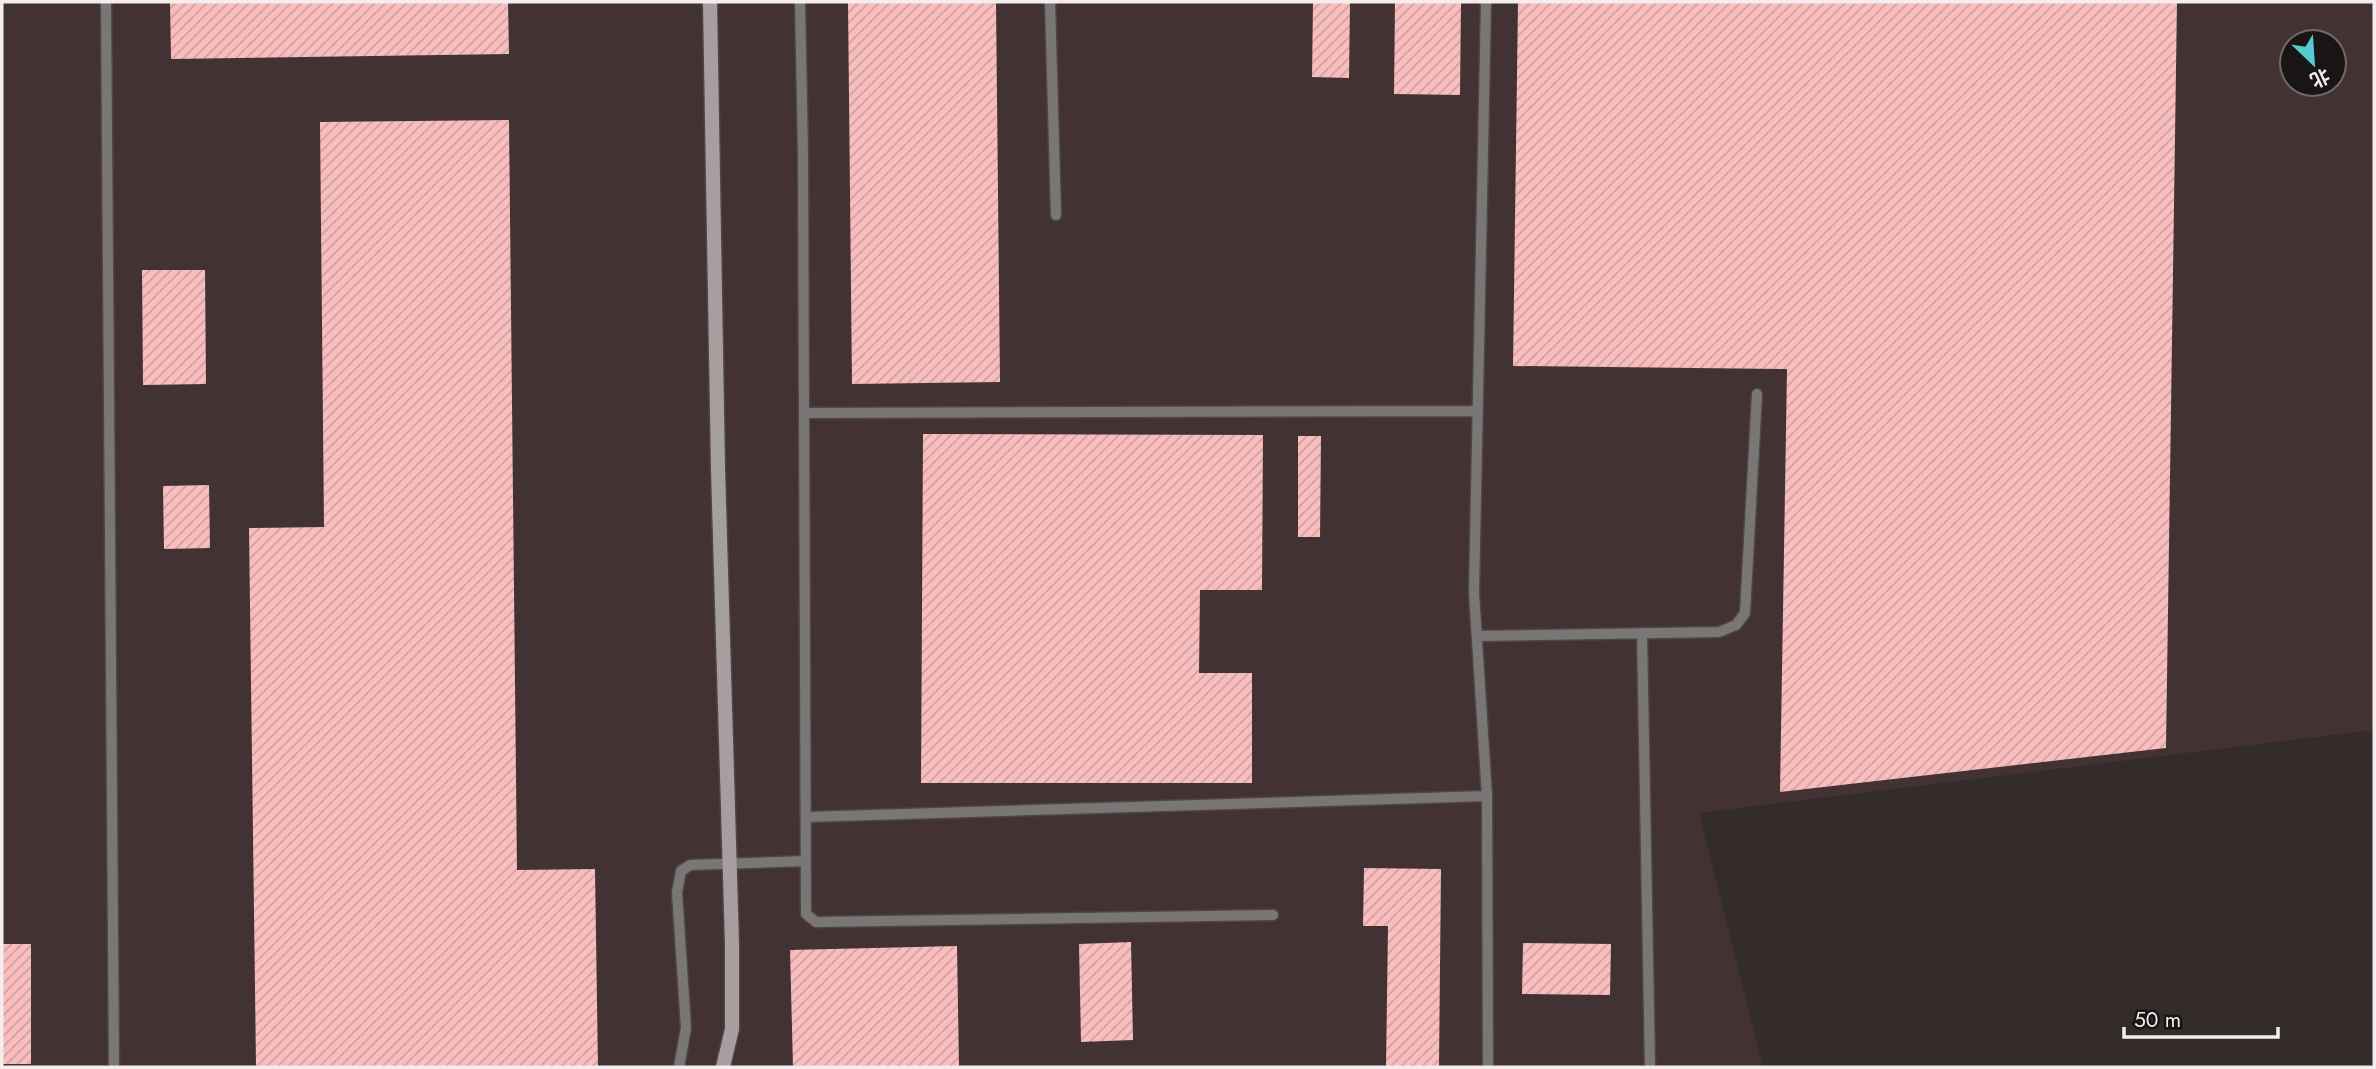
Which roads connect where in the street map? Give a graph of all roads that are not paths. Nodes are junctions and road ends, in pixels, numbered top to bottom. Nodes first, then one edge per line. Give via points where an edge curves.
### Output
1 (106, 2) edge
2 (710, 2) edge
3 (800, 2) edge
4 (1051, 2) edge
5 (1486, 2) edge
6 (1056, 215) dead end
7 (1757, 394) dead end
8 (1478, 411) junction
9 (804, 413) junction
10 (1642, 633) junction
11 (1476, 636) junction
12 (1487, 796) junction
13 (806, 817) junction
14 (806, 861) junction
15 (730, 863) junction
16 (1273, 915) dead end
17 (114, 1067) edge
18 (679, 1067) edge
19 (723, 1067) edge
20 (1488, 1067) edge
21 (1650, 1067) edge

1 - 17 lane
2 - 15 street
3 - 9 lane
4 - 6 lane
5 - 8 lane
7 - 10 lane via 1745,613 1736,625 1719,632
8 - 9 lane
8 - 11 lane
9 - 13 lane
10 - 11 lane
10 - 21 lane
11 - 12 lane
12 - 13 lane
12 - 20 lane
13 - 14 lane
14 - 15 lane
14 - 16 lane via 806,914 816,922
15 - 18 lane via 690,865 681,871 677,892 686,1028
15 - 19 street via 733,1012

